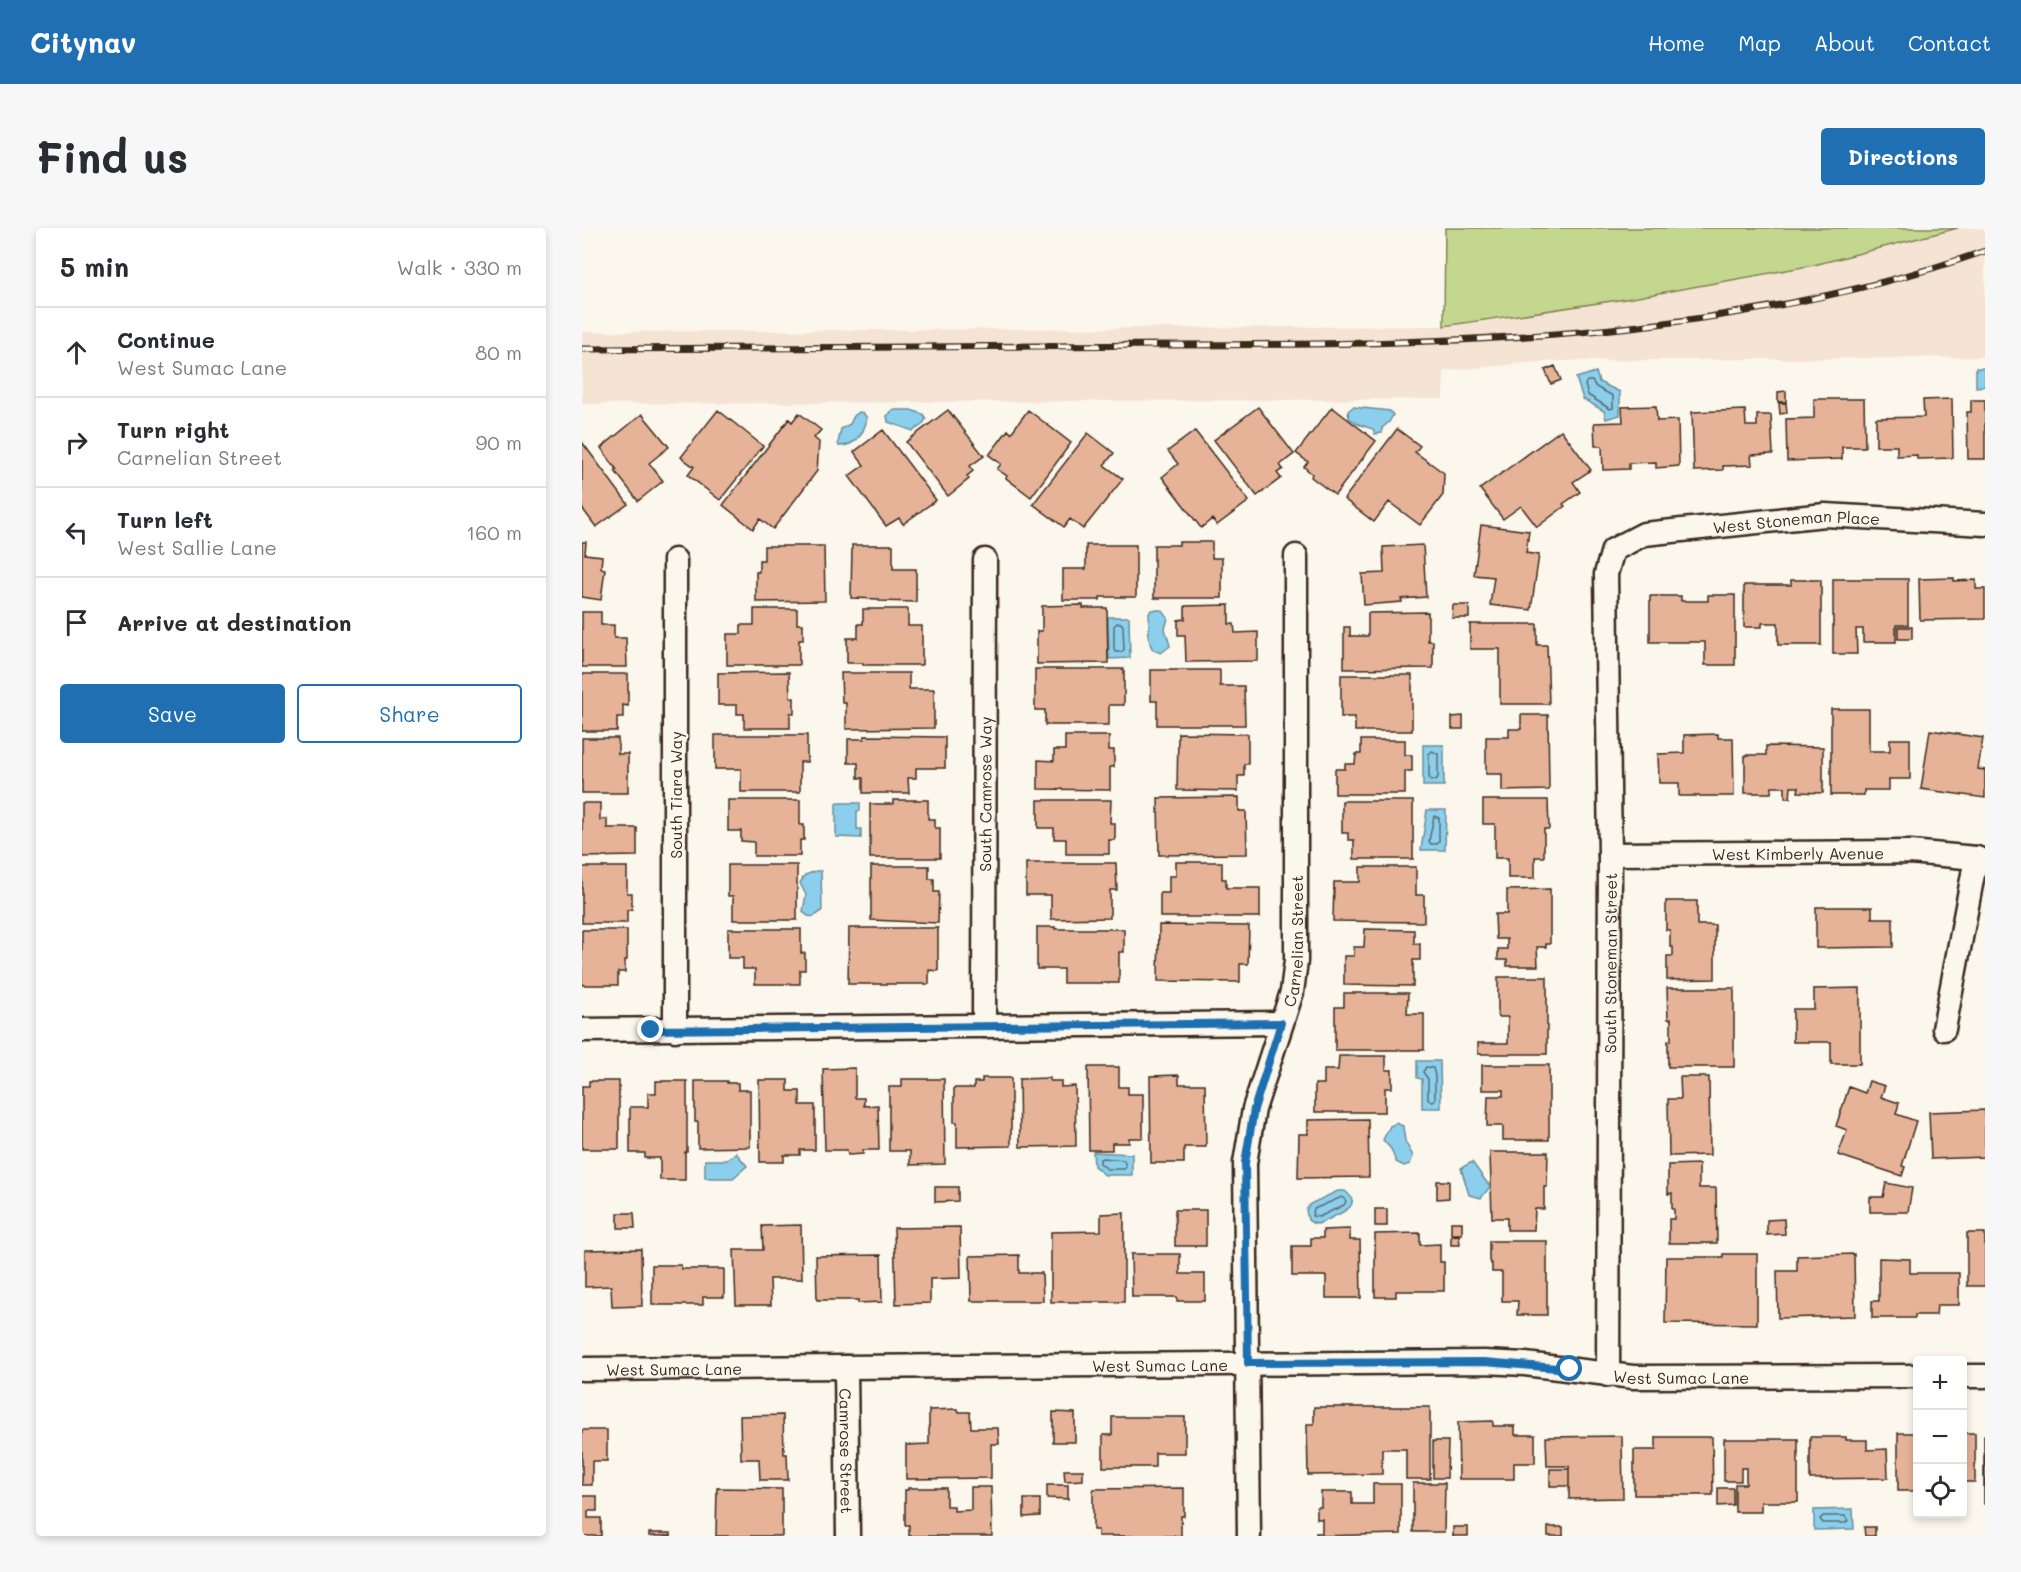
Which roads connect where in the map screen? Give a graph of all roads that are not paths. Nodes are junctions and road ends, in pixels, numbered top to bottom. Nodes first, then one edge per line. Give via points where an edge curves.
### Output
1 (1985, 524) edge
2 (1613, 550) joint
3 (1296, 556) dead end
4 (675, 560) dead end
5 (985, 560) dead end
6 (1610, 854) junction
7 (1980, 860) edge
8 (1281, 1023) junction
9 (984, 1026) junction
10 (1944, 1029) dead end
11 (582, 1030) edge
12 (675, 1030) junction
13 (1248, 1363) junction
14 (846, 1367) junction
15 (582, 1369) edge
16 (1608, 1375) junction
17 (1913, 1376) edge
18 (1967, 1376) edge
19 (1985, 1376) edge
20 (848, 1536) edge
21 (1249, 1536) edge

1 - 2 street, West Stoneman Place via 1825,515 1644,534
2 - 6 street, South Stoneman Street via 1606,574
3 - 8 street, Carnelian Street via 1296,961 1292,992
4 - 12 street, South Tiara Way
5 - 9 street, South Camrose Way
6 - 7 street, West Kimberly Avenue via 1910,852
6 - 16 street, South Stoneman Street
7 - 10 street
8 - 9 street
8 - 13 street, Carnelian Street via 1254,1109 1245,1163
9 - 12 street
11 - 12 street
13 - 14 street, West Sumac Lane
13 - 16 street, West Sumac Lane via 1484,1362
13 - 21 street, Carnelian Street
14 - 15 street, West Sumac Lane
14 - 20 street, Camrose Street
16 - 17 street, West Sumac Lane
18 - 19 street

